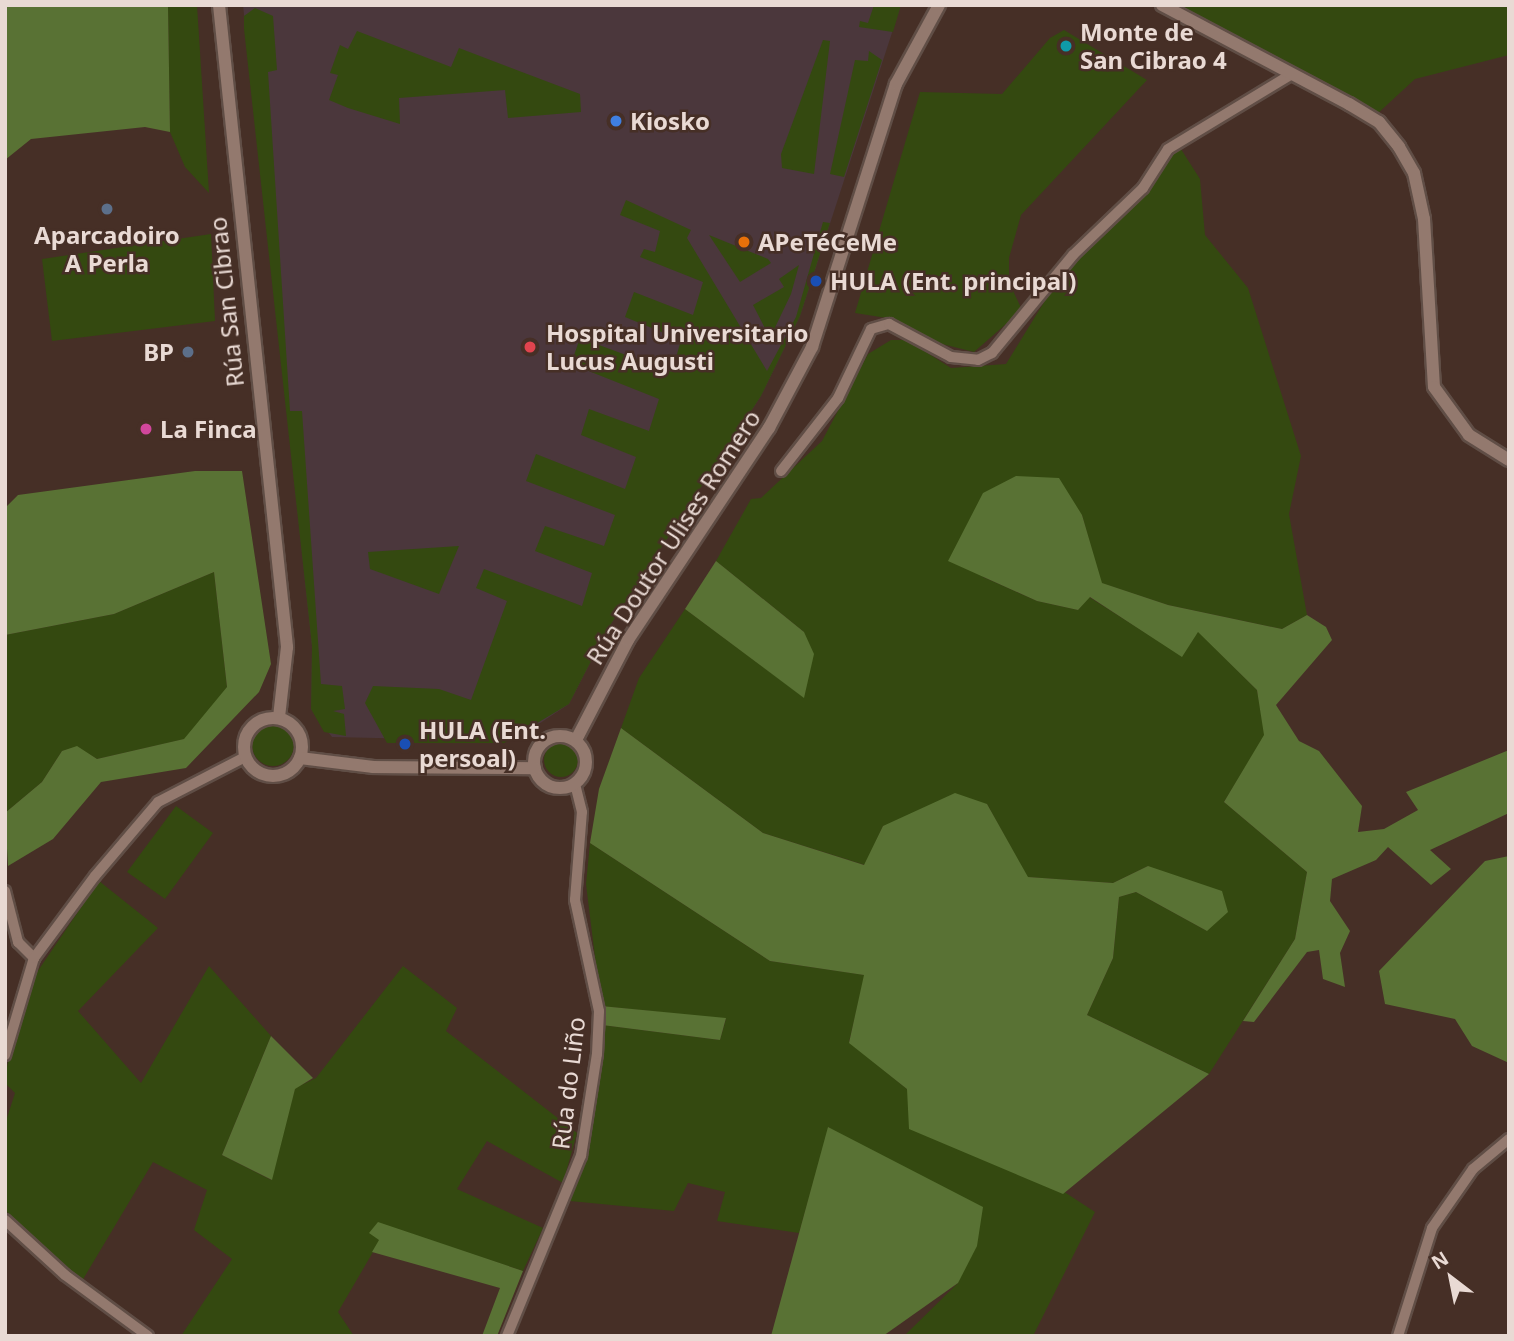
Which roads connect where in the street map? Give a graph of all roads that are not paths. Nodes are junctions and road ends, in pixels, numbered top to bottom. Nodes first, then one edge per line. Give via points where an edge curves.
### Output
1 (219, 5) edge
2 (939, 5) edge
3 (1162, 5) edge
4 (1292, 74) junction
5 (1509, 460) edge
6 (781, 471) dead end
7 (278, 717) junction
8 (576, 740) junction
9 (245, 757) junction
10 (300, 758) junction
11 (535, 768) junction
12 (575, 784) junction
13 (5, 891) edge
14 (34, 958) junction
15 (5, 1055) edge
16 (1509, 1139) edge
17 (5, 1220) edge
18 (148, 1336) edge
19 (507, 1336) edge
20 (1398, 1336) edge

1 - 7 street, Rúa San Cibrao via 287,647
2 - 8 street, Rúa Doutor Ulises Romero via 896,84 841,266 806,357 762,438 628,640
3 - 4 street
4 - 5 street via 1379,122 1415,173 1431,280 1434,387 1469,435
4 - 6 street via 1168,149 1143,188 1073,255 992,353 978,360 951,357 890,324 872,329 838,398
7 - 9 street via 249,729
7 - 10 street via 300,733
8 - 11 street via 546,740
8 - 12 street via 587,766
9 - 10 street via 273,777
9 - 14 street via 158,802
10 - 11 street via 373,767
11 - 12 street via 551,786
12 - 19 street, Rúa do Liño via 582,812 575,900 599,1011 597,1054 581,1156
13 - 14 street via 18,942
14 - 15 street
16 - 20 street via 1474,1169 1432,1228
17 - 18 street via 65,1275

